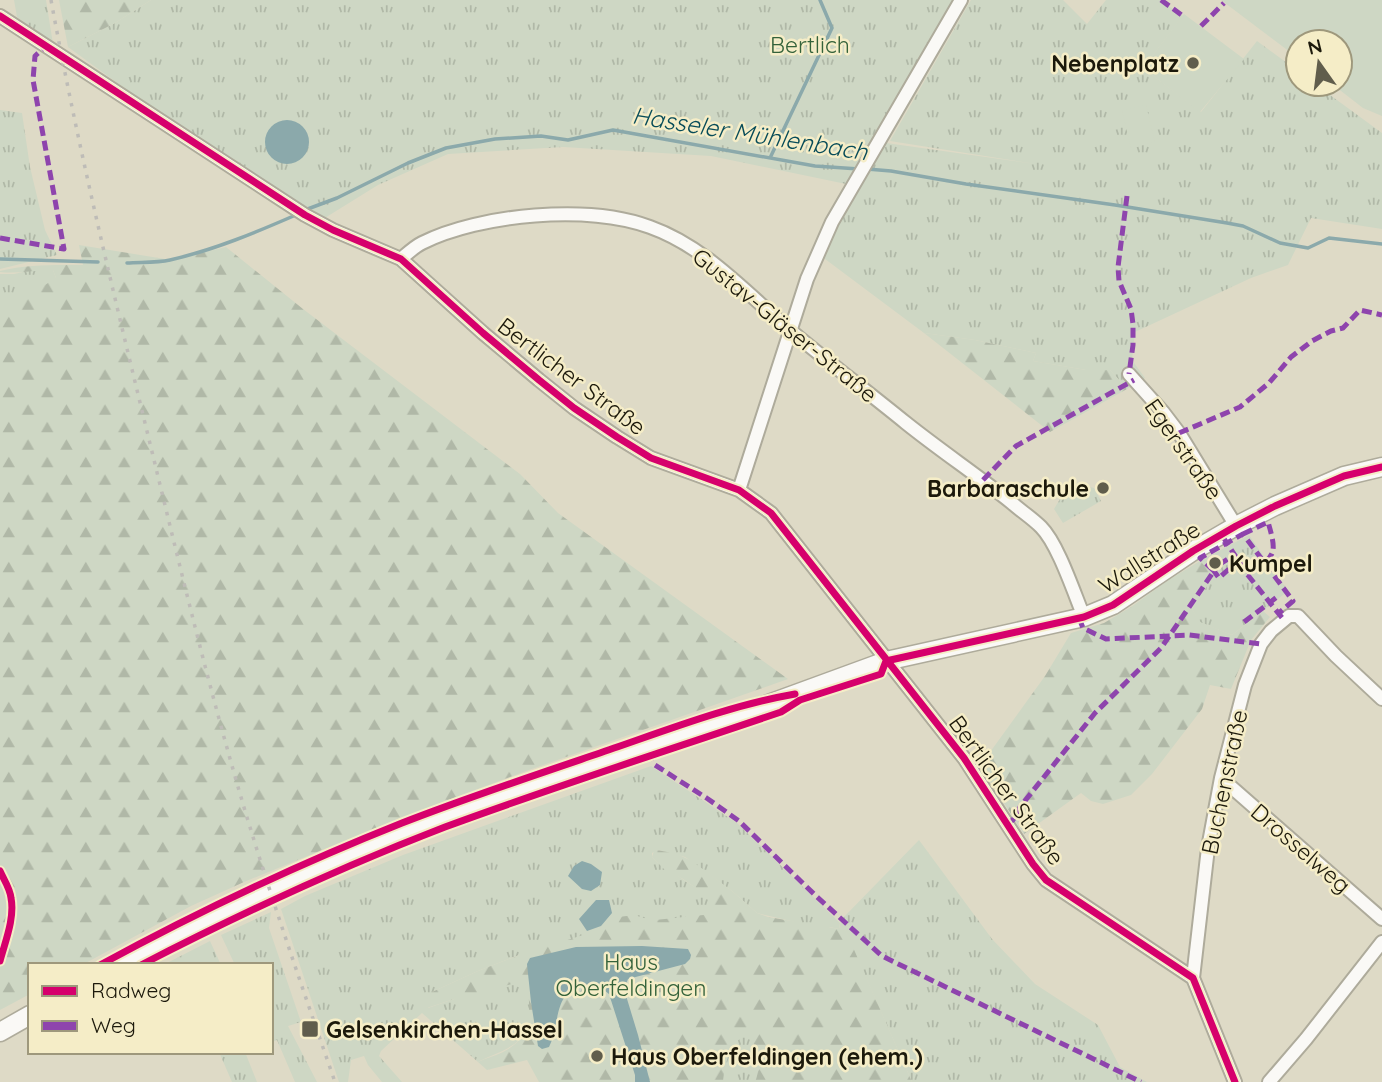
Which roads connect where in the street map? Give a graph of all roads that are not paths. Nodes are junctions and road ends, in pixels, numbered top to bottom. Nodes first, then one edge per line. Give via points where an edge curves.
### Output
1 (961, 0) edge
2 (0, 16) edge
3 (401, 259) junction
4 (791, 331) junction
5 (1129, 374) dead end
6 (1382, 467) edge
7 (739, 489) junction
8 (1236, 526) junction
9 (1084, 617) junction
10 (886, 661) junction
11 (1382, 699) edge
12 (1221, 778) junction
13 (1382, 919) edge
14 (1382, 942) edge
15 (126, 963) edge
16 (1193, 978) junction
17 (28, 1016) edge
18 (0, 1032) edge
19 (1235, 1082) edge
20 (1269, 1082) edge

1 - 4 street via 832,222
2 - 3 street, Bertlicher Straße via 305,215
3 - 4 street, Gustav-Gläser-Straße via 437,236 504,219 568,215 626,220 682,242 715,264
3 - 7 street, Bertlicher Straße via 574,408 651,457
4 - 7 street
4 - 9 street, Gustav-Gläser-Straße via 1042,527
5 - 8 street, Egerstraße via 1179,433
6 - 8 street, Wallstraße via 1344,476
7 - 10 street, Bertlicher Straße via 771,513
8 - 9 street, Wallstraße via 1113,605
9 - 10 street, Wallstraße
10 - 15 street, Wallstraße via 401,837 284,885
10 - 16 street, Bertlicher Straße via 964,758 1046,880
11 - 12 street, Buchenstraße via 1298,616 1289,615 1261,644 1245,685
12 - 13 street, Drosselweg
12 - 16 street, Buchenstraße
14 - 20 street
16 - 19 street
17 - 18 street

